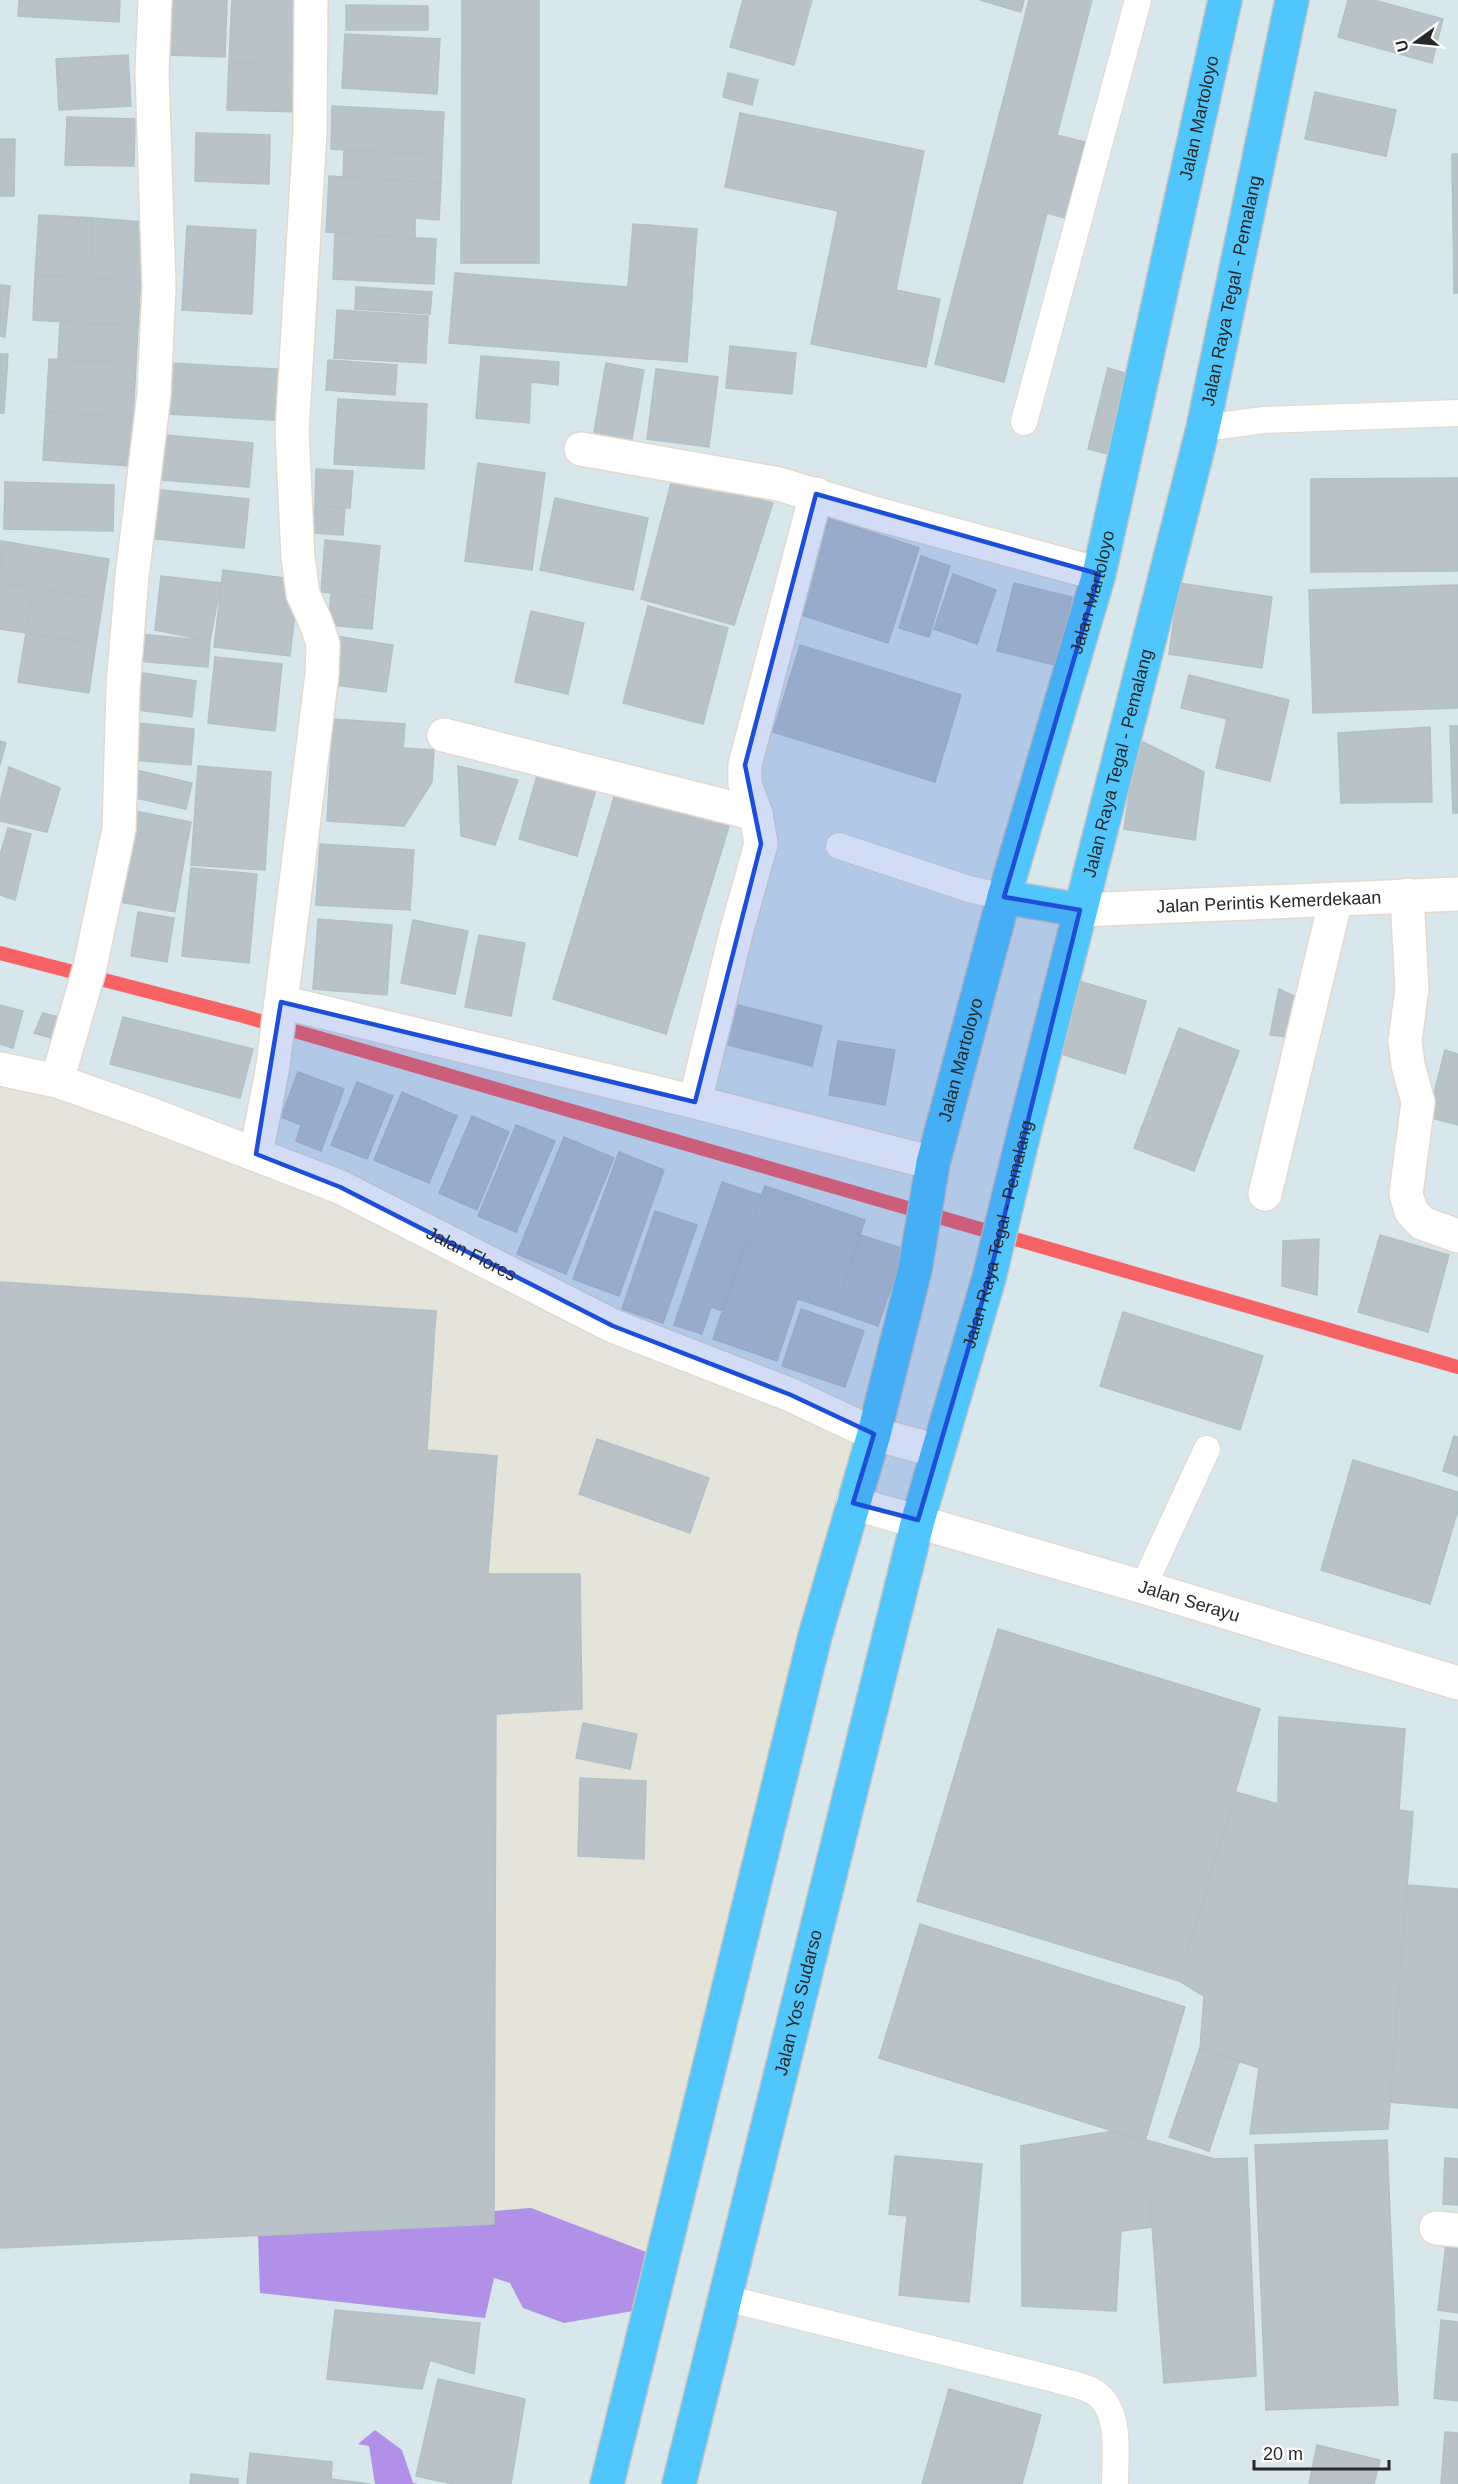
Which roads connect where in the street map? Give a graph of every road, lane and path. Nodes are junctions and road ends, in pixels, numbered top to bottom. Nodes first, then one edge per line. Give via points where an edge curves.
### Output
1 (155, 0) edge
2 (311, 0) edge
3 (1138, 0) edge
4 (1225, 0) edge
5 (1292, 0) edge
6 (1458, 413) edge
7 (1024, 422) dead end
8 (1203, 428) junction
9 (581, 449) dead end
10 (816, 494) junction
11 (1099, 574) junction
12 (444, 735) dead end
13 (756, 814) junction
14 (839, 846) dead end
15 (1458, 894) edge
16 (1407, 895) junction
17 (1004, 897) junction
18 (1336, 899) junction
19 (1080, 910) junction
20 (280, 1013) junction
21 (0, 1069) edge
22 (57, 1081) junction
23 (696, 1102) junction
24 (256, 1154) junction
25 (932, 1170) junction
26 (1265, 1194) dead end
27 (1458, 1236) edge
28 (873, 1434) junction
29 (1207, 1449) dead end
30 (938, 1451) junction
31 (853, 1503) junction
32 (918, 1520) junction
33 (1143, 1587) junction
34 (1458, 1683) edge
35 (725, 2298) junction
36 (607, 2484) edge
37 (679, 2484) edge
38 (1115, 2484) edge

1 - 22 street via 152,72 159,287 154,393 123,687 119,829 90,968
2 - 20 street via 310,131 292,432 303,594 323,644
3 - 7 lane
4 - 11 highway, Jalan Martoloyo
5 - 8 highway, Jalan Raya Tegal - Pemalang
6 - 8 lane via 1264,420
8 - 19 highway, Jalan Raya Tegal - Pemalang
9 - 10 street
10 - 11 street
10 - 13 street via 745,765 745,784
11 - 17 highway, Jalan Martoloyo
12 - 13 street
13 - 23 street via 761,844
14 - 17 lane
15 - 16 street, Jalan Perintis Kemerdekaan
16 - 18 street, Jalan Perintis Kemerdekaan
16 - 27 street via 1412,989 1405,1041 1418,1102 1406,1194 1411,1211 1422,1223
17 - 19 highway
17 - 25 highway, Jalan Martoloyo
18 - 19 street, Jalan Perintis Kemerdekaan
18 - 26 street
19 - 30 highway, Jalan Raya Tegal - Pemalang via 989,1278
20 - 23 street
20 - 24 street
21 - 22 street, Jalan Flores
22 - 24 street, Jalan Flores
23 - 25 street
24 - 28 street, Jalan Flores via 340,1187 613,1326 791,1395
25 - 28 highway via 915,1269
28 - 30 street, Jalan Flores
28 - 31 highway
29 - 33 lane
30 - 32 highway, Jalan Raya Tegal - Pemalang
31 - 32 street, Jalan Serayu
31 - 36 highway via 812,1647
32 - 33 street, Jalan Serayu
32 - 35 highway, Jalan Yos Sudarso
33 - 34 street, Jalan Serayu
35 - 37 highway, Jalan Yos Sudarso
35 - 38 lane via 1094,2392 1107,2405 1114,2425

